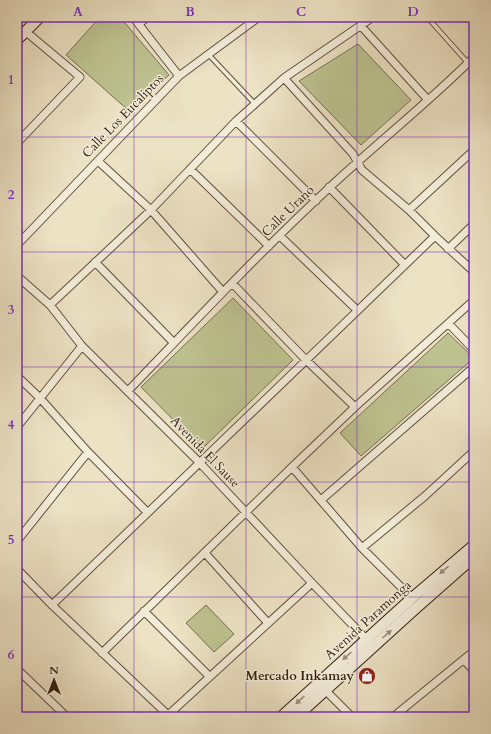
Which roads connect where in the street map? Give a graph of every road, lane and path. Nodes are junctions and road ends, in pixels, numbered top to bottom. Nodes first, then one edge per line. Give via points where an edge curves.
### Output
1 (40, 17) edge
2 (133, 17) edge
3 (147, 17) edge
4 (259, 17) edge
5 (373, 17) edge
6 (427, 17) edge
7 (140, 24) junction
8 (361, 26) junction
9 (25, 31) junction
10 (17, 40) edge
11 (208, 54) junction
12 (474, 58) edge
13 (468, 63) junction
14 (179, 76) junction
15 (284, 78) junction
16 (428, 100) junction
17 (255, 104) junction
18 (236, 122) junction
19 (17, 143) edge
20 (474, 150) edge
21 (98, 160) junction
22 (358, 162) junction
23 (190, 169) junction
24 (329, 188) junction
25 (316, 201) junction
26 (151, 210) junction
27 (409, 210) junction
28 (474, 224) edge
29 (280, 236) junction
30 (434, 236) junction
31 (17, 245) edge
32 (269, 246) junction
33 (448, 249) junction
34 (95, 262) junction
35 (405, 265) junction
36 (474, 272) edge
37 (17, 276) edge
38 (232, 283) junction
39 (223, 292) junction
40 (474, 300) edge
41 (50, 306) junction
42 (357, 310) junction
43 (449, 324) junction
44 (174, 343) junction
45 (82, 346) junction
46 (474, 350) edge
47 (306, 360) junction
48 (474, 367) edge
49 (17, 376) edge
50 (128, 391) junction
51 (40, 398) junction
52 (355, 407) junction
53 (17, 427) edge
54 (474, 451) edge
55 (88, 452) junction
56 (200, 462) junction
57 (292, 467) junction
58 (321, 500) junction
59 (147, 512) junction
60 (246, 513) junction
61 (17, 541) edge
62 (474, 545) edge
63 (362, 548) junction
64 (206, 553) junction
65 (474, 557) edge
66 (17, 569) edge
67 (312, 583) junction
68 (412, 598) junction
69 (52, 605) junction
70 (144, 611) junction
71 (268, 623) junction
72 (370, 643) junction
73 (474, 651) edge
74 (102, 652) junction
75 (464, 660) junction
76 (17, 669) edge
77 (474, 671) edge
78 (210, 676) junction
79 (318, 682) junction
80 (325, 690) junction
81 (64, 716) edge
82 (167, 716) edge
83 (281, 717) edge
84 (296, 717) edge
85 (352, 717) edge
86 (393, 717) edge

1 - 9 street
2 - 7 street
3 - 7 street
4 - 11 street, Calle Los Eucaliptos
5 - 8 street
6 - 13 lane
7 - 14 street
8 - 15 street
8 - 16 street
9 - 10 street
9 - 19 street via 80,77
11 - 14 street, Calle Los Eucaliptos
11 - 17 lane
12 - 13 street, Calle Urano
13 - 16 street, Calle Urano
14 - 21 street, Calle Los Eucaliptos
15 - 17 street
15 - 22 street
16 - 22 street, Calle Urano
17 - 18 street
18 - 23 street
18 - 25 street
20 - 27 street
21 - 26 street
21 - 31 street, Calle Los Eucaliptos
22 - 24 street, Calle Urano
22 - 27 street via 362,170
23 - 26 street
23 - 32 street
24 - 25 street, Calle Urano
24 - 35 street
25 - 29 street, Calle Urano
26 - 34 street
26 - 39 street
27 - 30 street
28 - 33 street
29 - 32 street, Calle Urano
29 - 42 street
30 - 33 street
30 - 35 street
32 - 38 street, Calle Urano
33 - 36 street
34 - 41 street
34 - 44 street
35 - 42 street
37 - 41 street, Avenida El Sause
38 - 39 street, Calle Urano
38 - 47 street
39 - 44 street, Calle Urano
40 - 43 street
41 - 45 street, Avenida El Sause
42 - 47 street
43 - 46 street
43 - 52 street
44 - 50 street, Calle Urano
45 - 50 street, Avenida El Sause
45 - 51 street
47 - 52 street
47 - 56 street
48 - 58 street
49 - 51 street
50 - 56 street, Avenida El Sause
51 - 53 street
51 - 55 street
52 - 57 street
54 - 63 street
55 - 59 street
55 - 61 street
56 - 59 street
56 - 60 street, Avenida El Sause
57 - 58 street
57 - 60 street
58 - 63 street
59 - 69 street
60 - 64 street
60 - 67 street, Avenida El Sause
62 -> 68 street, Avenida Paramonga
63 - 68 street
64 - 70 street
64 - 71 street
72 -> 65 street, Avenida Paramonga
66 - 69 street
67 - 71 street
67 - 72 street, Avenida El Sause
68 - 72 street, Avenida Paramonga
69 - 74 street
70 - 74 street
70 - 78 street
71 - 78 street
72 -> 79 street, Avenida Paramonga
72 - 80 street, Avenida Paramonga
73 - 75 street
74 - 82 street
75 - 77 street
75 - 86 street
76 - 81 street
78 - 82 street
79 - 80 street
79 -> 83 street, Avenida Paramonga
80 - 84 street, Avenida Paramonga
80 - 85 street

